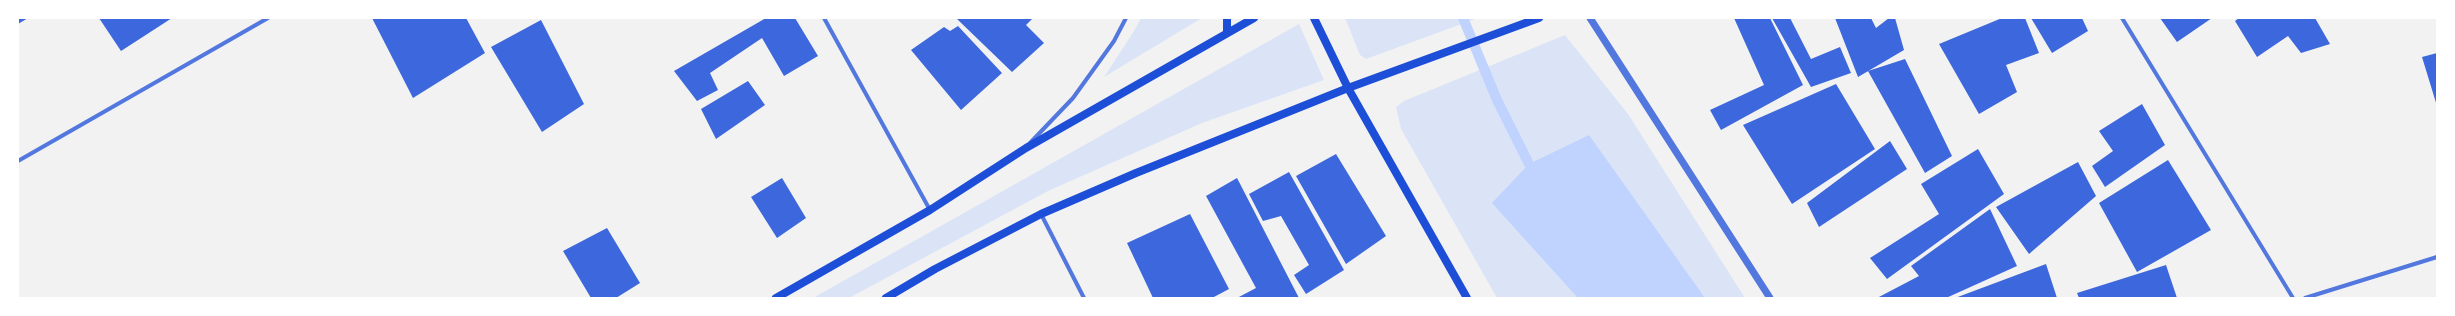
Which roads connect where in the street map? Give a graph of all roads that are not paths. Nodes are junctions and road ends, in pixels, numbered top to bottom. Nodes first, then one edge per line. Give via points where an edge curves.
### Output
1 (268, 18) edge
2 (824, 18) edge
3 (1126, 18) edge
4 (1227, 18) edge
5 (1254, 18) edge
6 (1314, 18) edge
7 (1539, 18) edge
8 (1590, 18) edge
9 (2122, 18) edge
10 (1227, 33) junction
11 (1348, 88) junction
12 (1026, 148) junction
13 (18, 162) edge
14 (930, 210) junction
15 (1041, 214) junction
16 (2437, 257) edge
17 (776, 298) edge
18 (886, 298) edge
19 (1084, 298) edge
20 (1467, 298) edge
21 (1770, 298) edge
22 (2294, 298) edge
23 (2305, 298) edge

1 - 13 street
2 - 14 street
3 - 12 street via 1114,41 1073,98
4 - 10 main road
5 - 10 main road
6 - 11 main road
7 - 11 main road
8 - 21 street
9 - 22 street
10 - 12 main road
11 - 15 main road
11 - 20 main road
12 - 14 main road
14 - 17 main road
15 - 18 main road via 935,269
15 - 19 street
16 - 23 street

